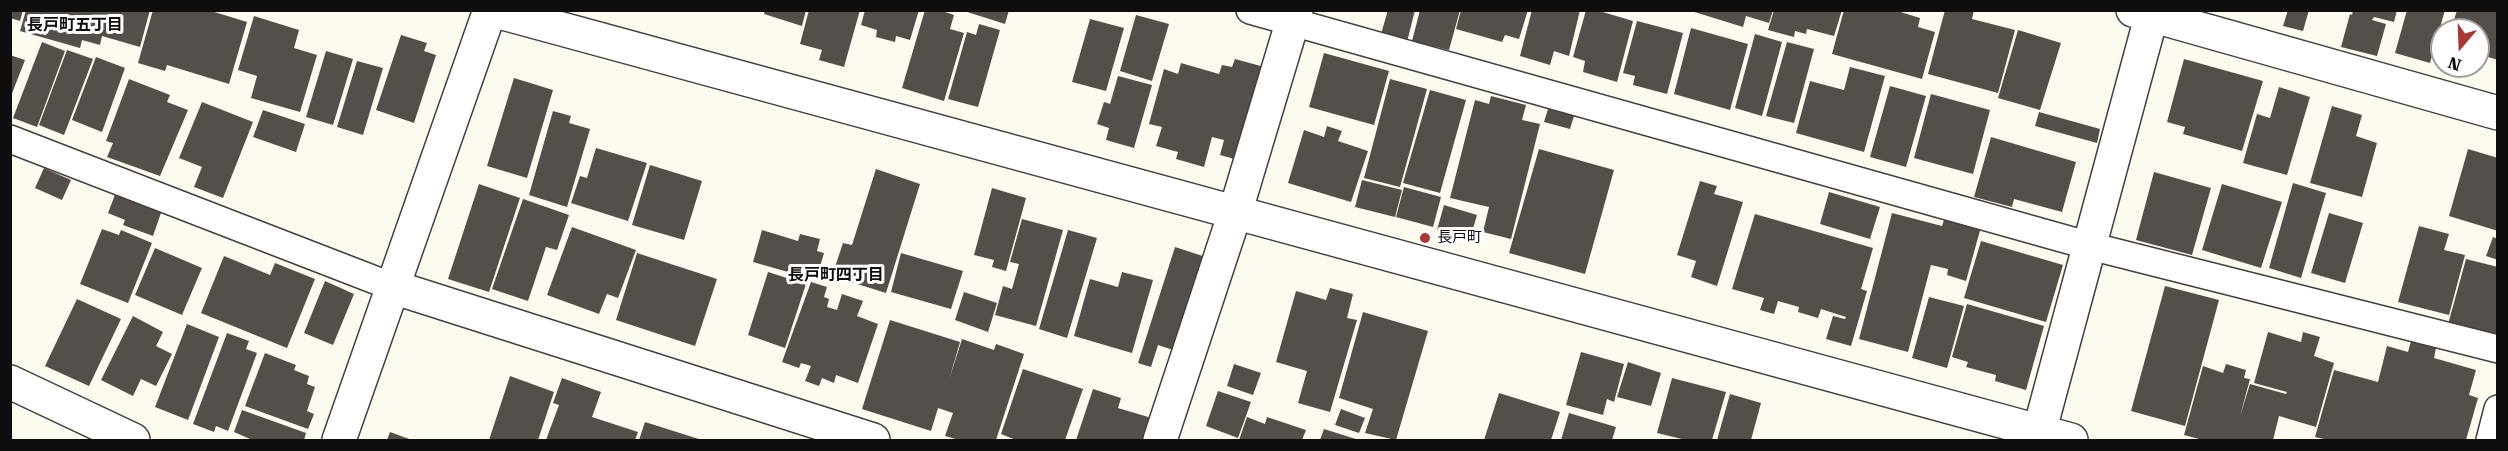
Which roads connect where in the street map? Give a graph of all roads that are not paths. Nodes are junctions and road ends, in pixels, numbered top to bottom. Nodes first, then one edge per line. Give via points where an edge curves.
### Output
1 (491, 10) edge
2 (1250, 10) edge
3 (2146, 12) edge
4 (1295, 16) edge
5 (2498, 113) edge
6 (10, 140) edge
7 (1235, 213) junction
8 (2090, 246) junction
9 (393, 287) junction
10 (2498, 349) edge
11 (10, 382) edge
12 (2498, 409) edge
13 (2038, 436) edge
14 (133, 441) edge
15 (339, 441) edge
16 (873, 441) edge
17 (1160, 441) edge
18 (2071, 441) edge
19 (2490, 441) edge

1 - 7 street
1 - 9 street
2 - 4 lane
3 - 5 street
3 - 8 street
4 - 7 street
4 - 8 lane
6 - 9 lane
7 - 13 street
7 - 17 street
8 - 10 lane
8 - 13 street
9 - 15 street
9 - 16 street
11 - 14 street
12 - 19 lane
13 - 18 street

